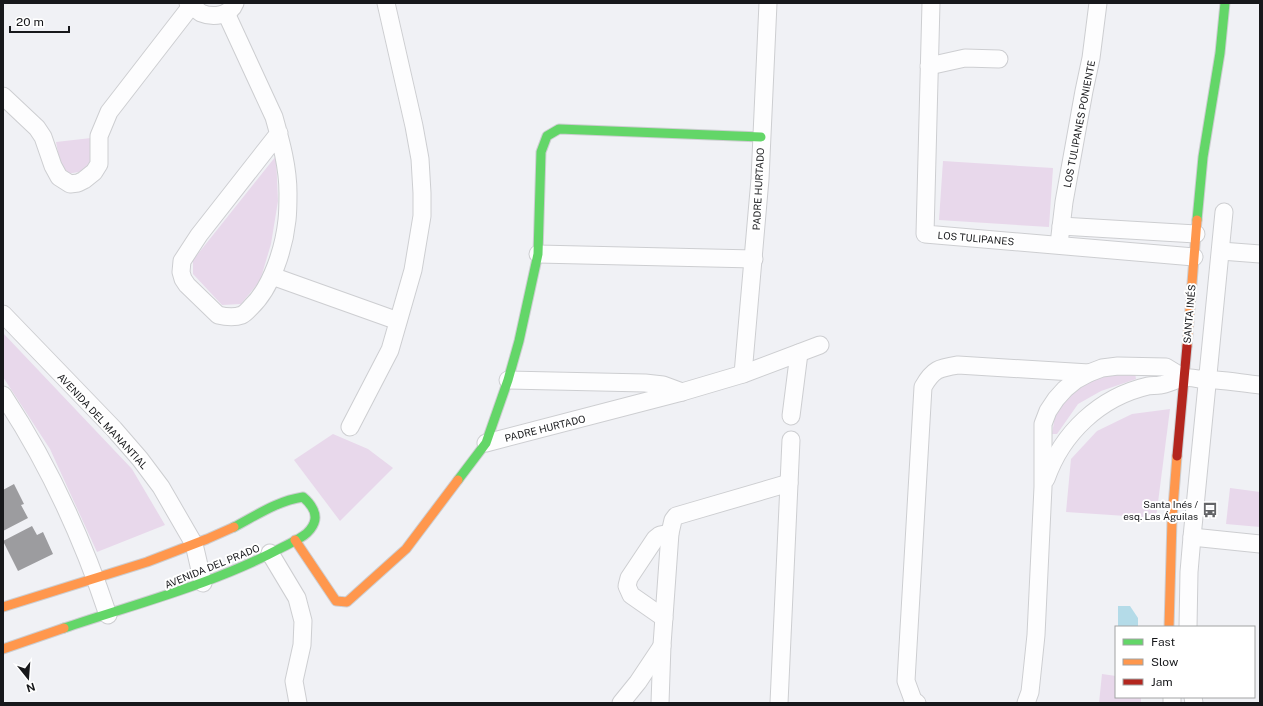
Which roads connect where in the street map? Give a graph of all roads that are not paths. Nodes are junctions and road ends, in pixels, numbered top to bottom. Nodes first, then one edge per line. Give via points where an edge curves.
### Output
1 (386, 3) edge
2 (768, 3) edge
3 (931, 3) edge
4 (1098, 3) edge
5 (1225, 3) edge
6 (190, 4) edge
7 (230, 8) edge
8 (999, 59) dead end
9 (929, 66) junction
10 (3, 96) edge
11 (279, 133) junction
12 (761, 137) junction
13 (1224, 212) dead end
14 (1061, 226) junction
15 (1196, 234) junction
16 (1059, 244) junction
17 (1220, 251) junction
18 (538, 254) junction
19 (1260, 254) edge
20 (1194, 257) junction
21 (754, 259) junction
22 (272, 276) junction
23 (3, 314) edge
24 (398, 321) junction
25 (820, 345) dead end
26 (799, 353) junction
27 (1089, 373) junction
28 (743, 374) junction
29 (1184, 378) junction
30 (1208, 379) junction
31 (508, 380) junction
32 (1260, 385) edge
33 (682, 392) junction
34 (3, 395) edge
35 (791, 416) dead end
36 (350, 427) dead end
37 (791, 440) dead end
38 (486, 443) junction
39 (789, 483) junction
40 (1043, 487) junction
41 (670, 533) junction
42 (1192, 537) junction
43 (295, 540) junction
44 (194, 544) junction
45 (1260, 544) edge
46 (270, 554) junction
47 (96, 578) junction
48 (203, 583) junction
49 (3, 607) edge
50 (108, 615) junction
51 (664, 618) junction
52 (1169, 626) edge
53 (1188, 626) edge
54 (662, 646) junction
55 (3, 649) edge
56 (298, 703) edge
57 (621, 703) edge
58 (660, 703) edge
59 (779, 703) edge
60 (917, 703) edge
61 (1026, 703) edge

1 - 24 street via 414,126 420,159 422,193 420,235 414,270
2 - 12 street, PADRE HURTADO
3 - 9 street
4 - 14 street, LOS TULIPANES PONIENTE via 1091,58
5 - 15 street, SANTA INÉS via 1220,53 1203,157
6 - 7 street via 201,12 214,16
6 - 10 street via 109,112 99,136 99,164 94,172 78,183 70,184 59,177 37,128
7 - 11 street
8 - 9 street via 965,58
9 - 16 street, LOS TULIPANES via 925,234
11 - 22 street via 286,162 287,220
11 - 22 street via 199,234 182,261 181,272 187,285 218,314 229,317 244,314 255,303
12 - 18 street via 559,129 547,136 541,152
12 - 21 street, PADRE HURTADO
13 - 17 street
14 - 15 street
14 - 16 street, LOS TULIPANES PONIENTE
15 - 20 street, SANTA INÉS
16 - 20 street, LOS TULIPANES
17 - 19 street
17 - 30 street
18 - 21 street
18 - 31 street
20 - 29 street, SANTA INÉS
21 - 28 street, PADRE HURTADO
22 - 24 street
23 - 44 street, AVENIDA DEL MANANTIAL via 140,459 162,487
24 - 36 street via 390,350
25 - 26 street, PADRE HURTADO
26 - 28 street, PADRE HURTADO
26 - 35 street
27 - 29 street via 1118,366 1166,367
27 - 40 street via 1065,388 1048,411 1043,424
27 - 60 street via 958,365 935,371 923,387 906,681 913,700
28 - 33 street, PADRE HURTADO
29 - 30 street
29 - 40 street via 1132,391 1099,408 1084,420 1063,445
29 - 52 street, SANTA INÉS via 1172,520
30 - 32 street
30 - 42 street
31 - 33 street via 644,383
31 - 38 street
33 - 38 street, PADRE HURTADO
34 - 47 street via 64,502
37 - 39 street
38 - 43 street via 406,550 347,602 336,601
39 - 41 street via 676,516
39 - 59 street
40 - 61 street via 1036,636 1030,692
41 - 51 street
41 - 51 street via 655,539 628,578 627,586 631,595
42 - 45 street
42 - 53 street
43 - 44 street, AVENIDA DEL PRADO via 314,524 312,506 303,497 278,502 229,530
43 - 46 street, AVENIDA DEL PRADO
44 - 47 street, AVENIDA DEL PRADO
44 - 48 street, AVENIDA DEL MANANTIAL
46 - 48 street, AVENIDA DEL PRADO
46 - 56 street via 297,598 303,621 302,645 294,681
47 - 49 street, AVENIDA DEL PRADO
47 - 50 street
48 - 50 street, AVENIDA DEL PRADO
50 - 55 street, AVENIDA DEL PRADO
51 - 54 street
54 - 57 street
54 - 58 street

